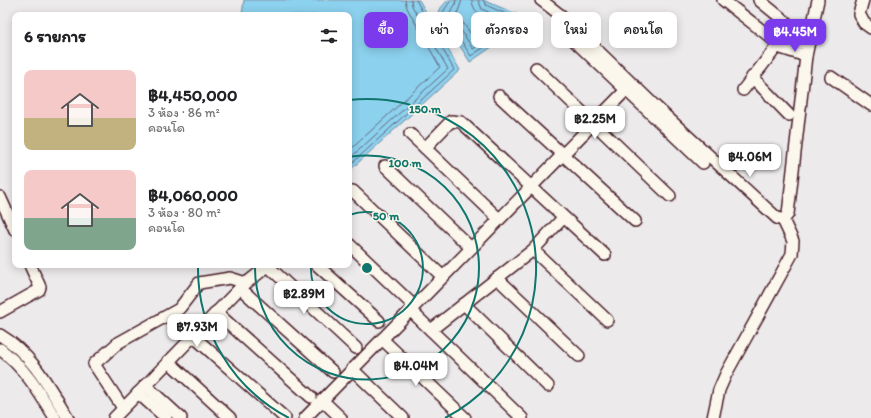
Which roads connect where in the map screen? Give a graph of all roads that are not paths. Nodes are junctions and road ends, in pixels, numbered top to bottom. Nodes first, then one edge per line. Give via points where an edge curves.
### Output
1 (541, 0) edge
2 (723, 0) edge
3 (759, 0) edge
4 (818, 0) edge
5 (863, 0) edge
6 (871, 28) edge
7 (776, 41) junction
8 (582, 48) edge
9 (807, 50) junction
10 (536, 68) dead end
11 (752, 77) junction
12 (831, 77) dead end
13 (626, 90) junction
14 (743, 90) dead end
15 (499, 96) dead end
16 (871, 104) edge
17 (789, 115) dead end
18 (594, 122) junction
19 (410, 134) dead end
20 (425, 148) junction
21 (562, 154) junction
22 (704, 163) dead end
23 (386, 166) dead end
24 (530, 187) junction
25 (353, 191) dead end
26 (670, 196) dead end
27 (0, 197) edge
28 (563, 218) junction
29 (499, 219) junction
30 (783, 220) junction
31 (635, 221) dead end
32 (12, 223) edge
33 (352, 247) edge
34 (471, 248) junction
35 (533, 250) junction
36 (605, 254) dead end
37 (31, 268) edge
38 (265, 268) edge
39 (270, 268) edge
40 (320, 268) edge
41 (443, 277) junction
42 (497, 278) junction
43 (243, 285) junction
44 (464, 304) junction
45 (1, 308) edge
46 (412, 308) junction
47 (216, 312) junction
48 (606, 320) dead end
49 (379, 321) dead end
50 (431, 330) junction
51 (0, 335) edge
52 (193, 336) junction
53 (382, 339) junction
54 (356, 348) dead end
55 (0, 349) edge
56 (579, 356) dead end
57 (168, 361) junction
58 (352, 369) junction
59 (332, 372) dead end
60 (548, 386) dead end
61 (142, 389) junction
62 (311, 397) dead end
63 (322, 400) junction
64 (117, 415) edge
65 (55, 418) edge
66 (68, 418) edge
67 (166, 418) edge
68 (181, 418) edge
69 (230, 418) edge
70 (285, 418) edge
71 (305, 418) edge
72 (341, 418) edge
73 (403, 418) edge
74 (465, 418) edge
75 (522, 418) edge
76 (713, 418) edge

1 - 30 street via 563,17 777,218
2 - 7 street
3 - 7 street via 786,22
4 - 9 street
5 - 6 street via 859,14 864,23
7 - 9 street via 788,40
7 - 11 street
8 - 13 street
9 - 30 street via 788,214
10 - 18 street
11 - 14 street
11 - 17 street
12 - 16 street
13 - 18 street
13 - 22 street
15 - 21 street
18 - 21 street
18 - 26 street
19 - 20 street
20 - 24 street via 451,121 461,122
20 - 29 street
21 - 24 street
21 - 31 street
23 - 34 street
24 - 28 street
24 - 29 street
25 - 41 street
27 - 32 street
28 - 35 street
28 - 36 street
29 - 34 street
30 - 76 street via 793,241 792,254 726,374 719,390
33 - 46 street
34 - 41 street
35 - 42 street
35 - 48 street
37 - 45 street via 39,290
38 - 43 street
39 - 54 street
40 - 49 street
41 - 46 street
42 - 44 street
42 - 56 street
43 - 47 street
43 - 59 street
43 - 64 street via 230,278 199,283 179,309 118,343 94,364
44 - 50 street
44 - 60 street
46 - 50 street
46 - 53 street
47 - 52 street
47 - 62 street
50 - 75 street
51 - 66 street via 25,354 40,372
52 - 57 street
52 - 70 street
53 - 58 street
53 - 74 street
55 - 65 street via 29,376
57 - 61 street
57 - 69 street
58 - 63 street
58 - 73 street
61 - 64 street
61 - 67 street
61 - 68 street
63 - 71 street
63 - 72 street

